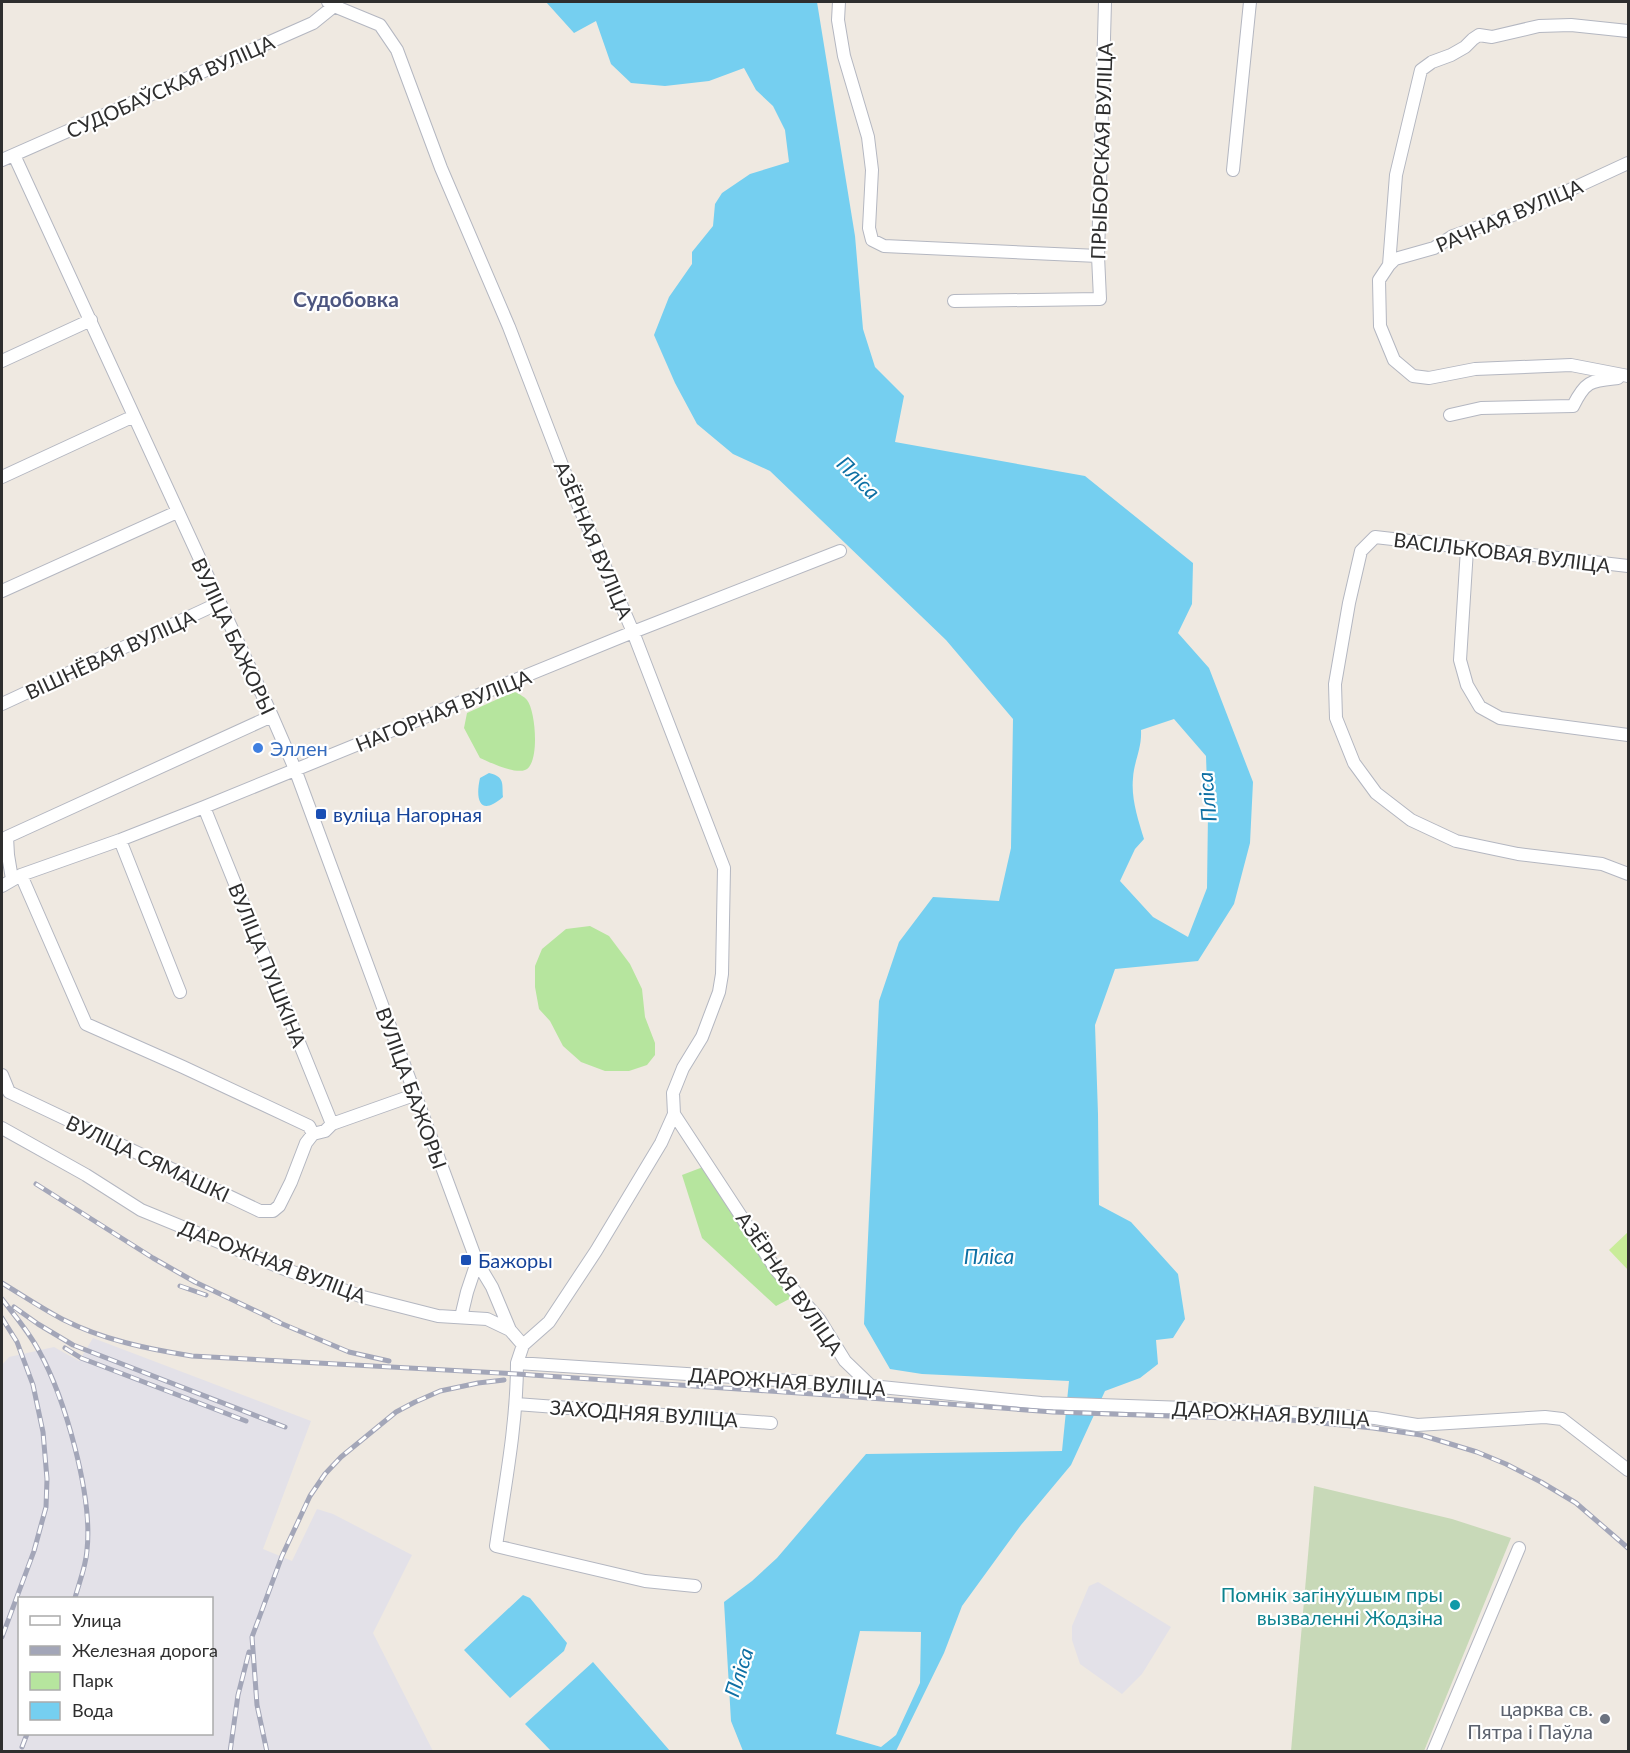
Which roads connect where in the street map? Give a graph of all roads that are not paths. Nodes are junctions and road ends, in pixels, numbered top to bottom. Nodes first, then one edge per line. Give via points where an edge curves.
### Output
1 (839, 2) edge
2 (1105, 2) edge
3 (1251, 2) edge
4 (333, 3) edge
5 (1629, 31) edge
6 (14, 156) junction
7 (2, 160) edge
8 (1629, 162) edge
9 (1233, 170) dead end
10 (1098, 256) junction
11 (1389, 265) junction
12 (954, 300) dead end
13 (91, 320) junction
14 (2, 361) edge
15 (1629, 376) edge
16 (1450, 415) dead end
17 (134, 416) junction
18 (2, 477) edge
19 (177, 512) junction
20 (1467, 549) junction
21 (840, 551) dead end
22 (1629, 566) edge
23 (2, 591) edge
24 (219, 603) junction
25 (633, 632) junction
26 (2, 704) edge
27 (272, 716) junction
28 (1629, 735) edge
29 (294, 769) junction
30 (204, 807) junction
31 (120, 840) junction
32 (1629, 874) edge
33 (12, 880) edge
34 (180, 992) dead end
35 (2, 1075) edge
36 (5, 1095) edge
37 (414, 1095) junction
38 (674, 1114) junction
39 (330, 1119) junction
40 (2, 1128) edge
41 (311, 1130) junction
42 (477, 1262) junction
43 (461, 1317) junction
44 (510, 1330) junction
45 (523, 1345) junction
46 (517, 1363) junction
47 (871, 1386) junction
48 (516, 1404) junction
49 (771, 1423) dead end
50 (1629, 1470) edge
51 (1519, 1548) dead end
52 (695, 1586) dead end
53 (1433, 1752) edge

1 - 10 street via 844,56 868,137 872,240 884,246
2 - 10 street, ПРЫБОРСКАЯ ВУЛІЦА
3 - 9 street
4 - 6 street, СУДОБАЎСКАЯ ВУЛІЦА via 313,23
4 - 25 street, АЗЁРНАЯ ВУЛІЦА via 380,25 397,50 441,168
5 - 11 street via 1571,25 1539,26 1492,37 1479,35 1465,47 1421,70 1396,174
6 - 7 street, СУДОБАЎСКАЯ ВУЛІЦА
6 - 13 street, ВУЛІЦА БАЖОРЫ
8 - 11 street, РАЧНАЯ ВУЛІЦА via 1524,211 1453,236 1434,248 1395,259
10 - 12 street, ПРЫБОРСКАЯ ВУЛІЦА via 1100,300
11 - 15 street via 1379,280 1380,326 1394,360 1413,376 1429,378 1474,369 1571,365
13 - 14 street
13 - 17 street, ВУЛІЦА БАЖОРЫ
15 - 16 street via 1593,381 1580,391 1572,406 1481,408
17 - 18 street
17 - 19 street, ВУЛІЦА БАЖОРЫ
19 - 23 street
19 - 24 street, ВУЛІЦА БАЖОРЫ
20 - 22 street, ВАСІЛЬКОВАЯ ВУЛІЦА
20 - 28 street via 1460,660 1467,685 1480,707 1500,718
20 - 32 street, ВАСІЛЬКОВАЯ ВУЛІЦА via 1375,537 1361,551 1335,684 1336,718 1354,763 1377,793 1411,820 1456,841 1518,854 1602,864
21 - 25 street, НАГОРНАЯ ВУЛІЦА
24 - 26 street, ВІШНЁВАЯ ВУЛІЦА
24 - 27 street, ВУЛІЦА БАЖОРЫ
25 - 29 street, НАГОРНАЯ ВУЛІЦА
25 - 38 street, АЗЁРНАЯ ВУЛІЦА via 724,868 722,974 702,1037 673,1093
27 - 29 street, ВУЛІЦА БАЖОРЫ
27 - 33 street via 7,837
29 - 30 street, НАГОРНАЯ ВУЛІЦА
29 - 37 street, ВУЛІЦА БАЖОРЫ
30 - 31 street, НАГОРНАЯ ВУЛІЦА
30 - 39 street, ВУЛІЦА ПУШКІНА
31 - 33 street, НАГОРНАЯ ВУЛІЦА
31 - 34 street
33 - 41 street via 86,1024
35 - 36 street, ВУЛІЦА СЯМАШКІ
36 - 41 street, ВУЛІЦА СЯМАШКІ via 260,1212 279,1206
37 - 39 street
37 - 42 street, ВУЛІЦА БАЖОРЫ
38 - 45 street, АЗЁРНАЯ ВУЛІЦА via 661,1143 596,1251 549,1322
38 - 47 street, АЗЁРНАЯ ВУЛІЦА via 777,1271 819,1319 845,1361
39 - 41 street
40 - 43 street, ДАРОЖНАЯ ВУЛІЦА via 86,1174 136,1207 266,1262 363,1297 438,1316
42 - 43 street
42 - 44 street, ВУЛІЦА БАЖОРЫ
43 - 44 street, ДАРОЖНАЯ ВУЛІЦА via 487,1319
44 - 45 street, ДАРОЖНАЯ ВУЛІЦА
45 - 46 street
46 - 47 street, ДАРОЖНАЯ ВУЛІЦА
46 - 48 street
47 - 50 street, ДАРОЖНАЯ ВУЛІЦА via 1053,1404 1329,1415 1417,1425 1562,1419
48 - 49 street, ЗАХОДНЯЯ ВУЛІЦА
48 - 52 street via 496,1546 645,1581
51 - 53 street

